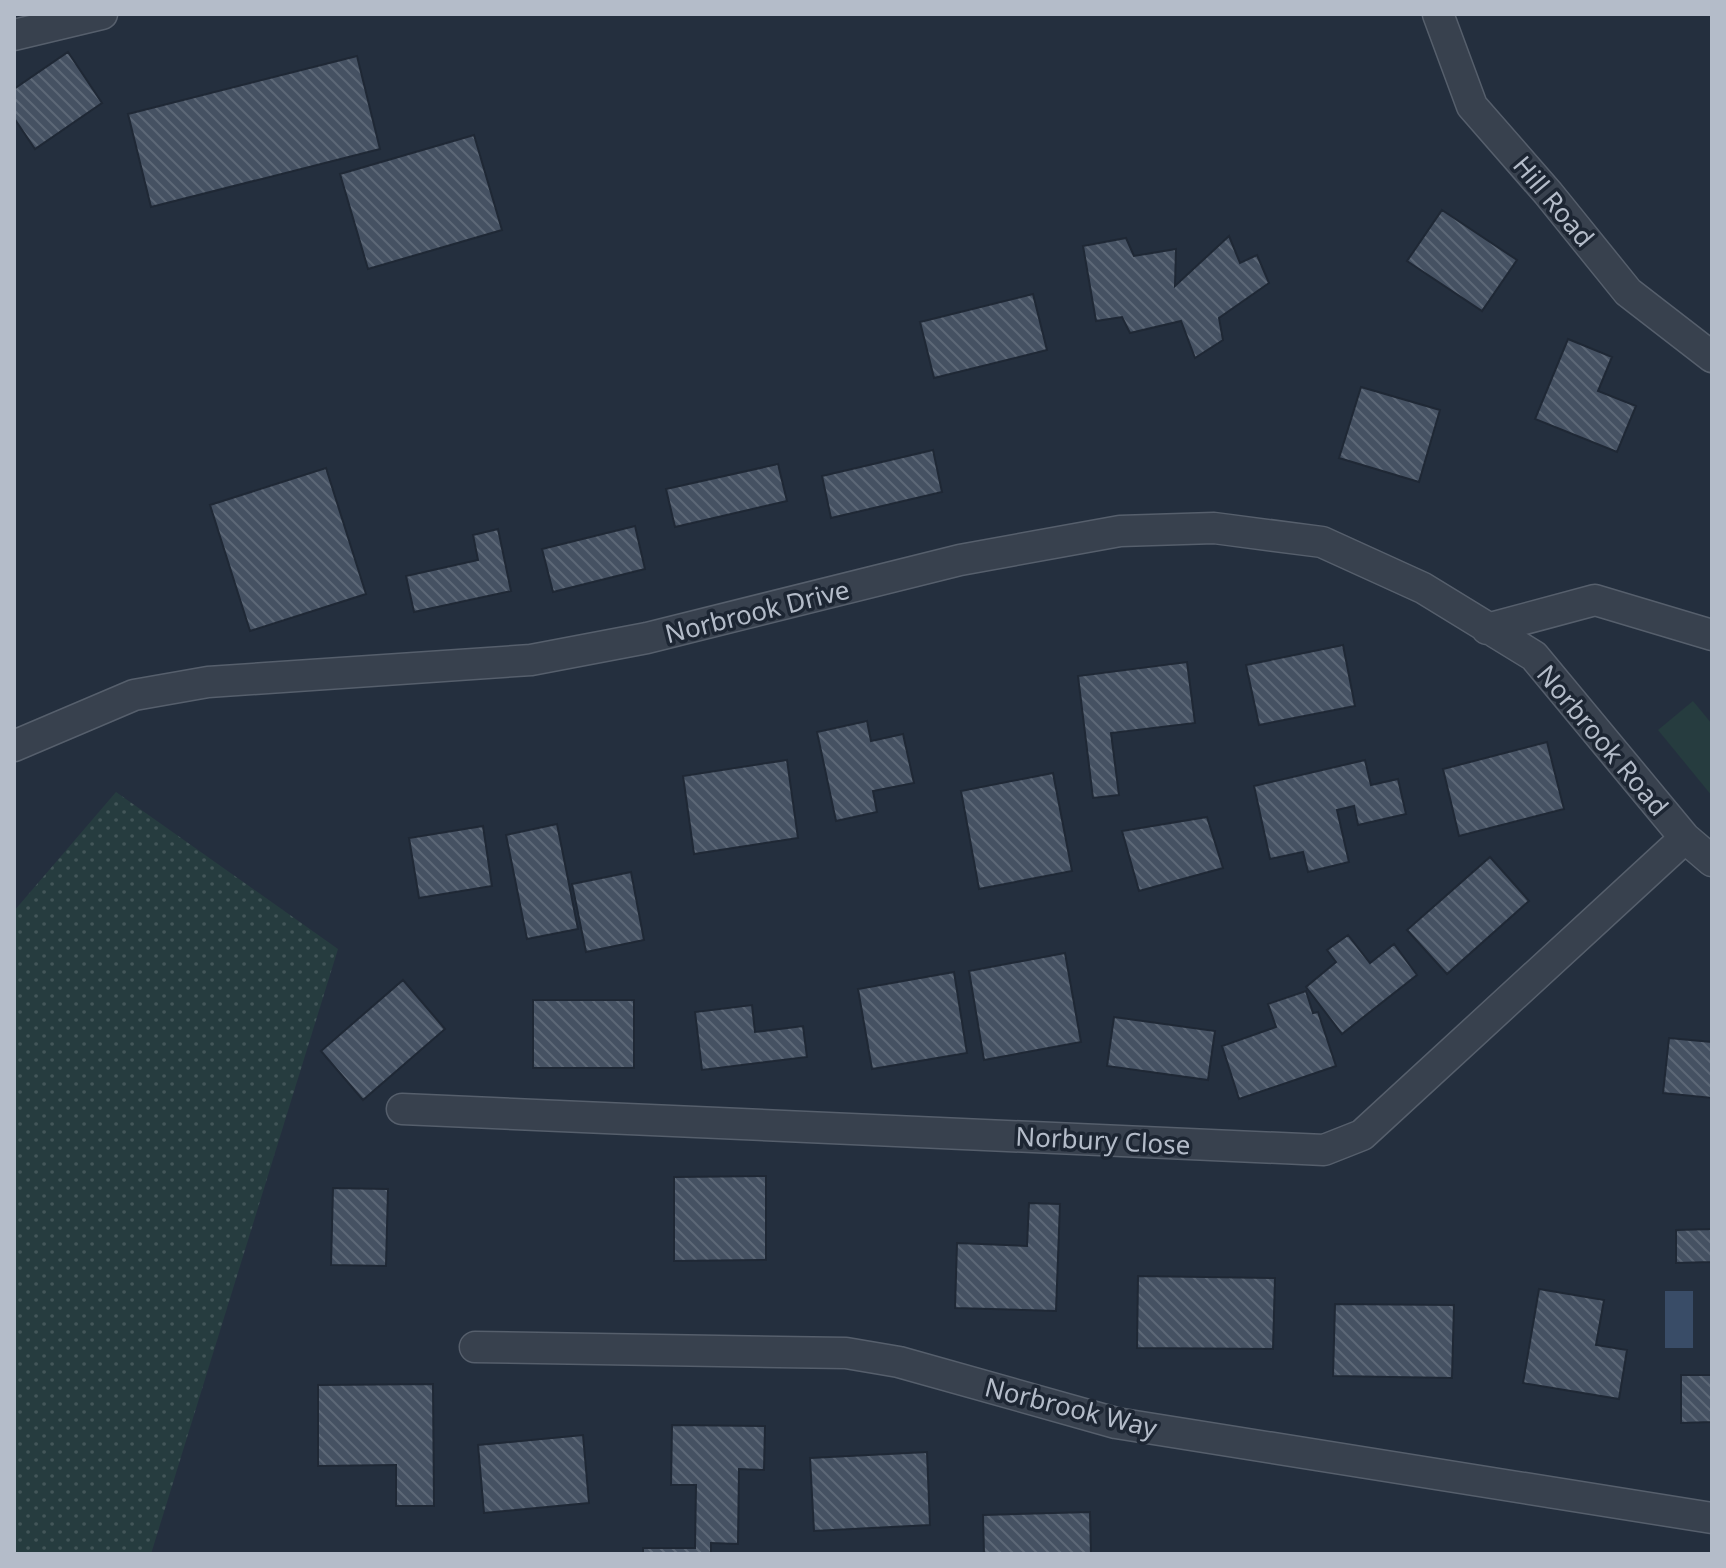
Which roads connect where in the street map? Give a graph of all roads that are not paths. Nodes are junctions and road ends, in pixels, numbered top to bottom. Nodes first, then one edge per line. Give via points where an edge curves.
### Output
1 (102, 14) edge
2 (1438, 14) edge
3 (14, 35) edge
4 (1712, 357) edge
5 (1487, 629) junction
6 (1712, 635) edge
7 (14, 746) edge
8 (1685, 838) junction
9 (1712, 861) edge
10 (402, 1109) dead end
11 (475, 1347) dead end
12 (1712, 1518) edge

1 - 3 street
2 - 4 street, Hill Road via 1472,106 1628,292
5 - 6 street via 1595,600
5 - 7 street, Norbrook Drive via 1423,588 1322,542 1214,528 1120,531 960,560 647,638 531,660 208,682 134,695
5 - 8 street, Norbrook Road via 1534,656
8 - 9 street, Norbrook Road
8 - 10 street, Norbury Close via 1362,1135 1324,1150
11 - 12 street, Norbrook Way via 846,1353 899,1362 1116,1423

